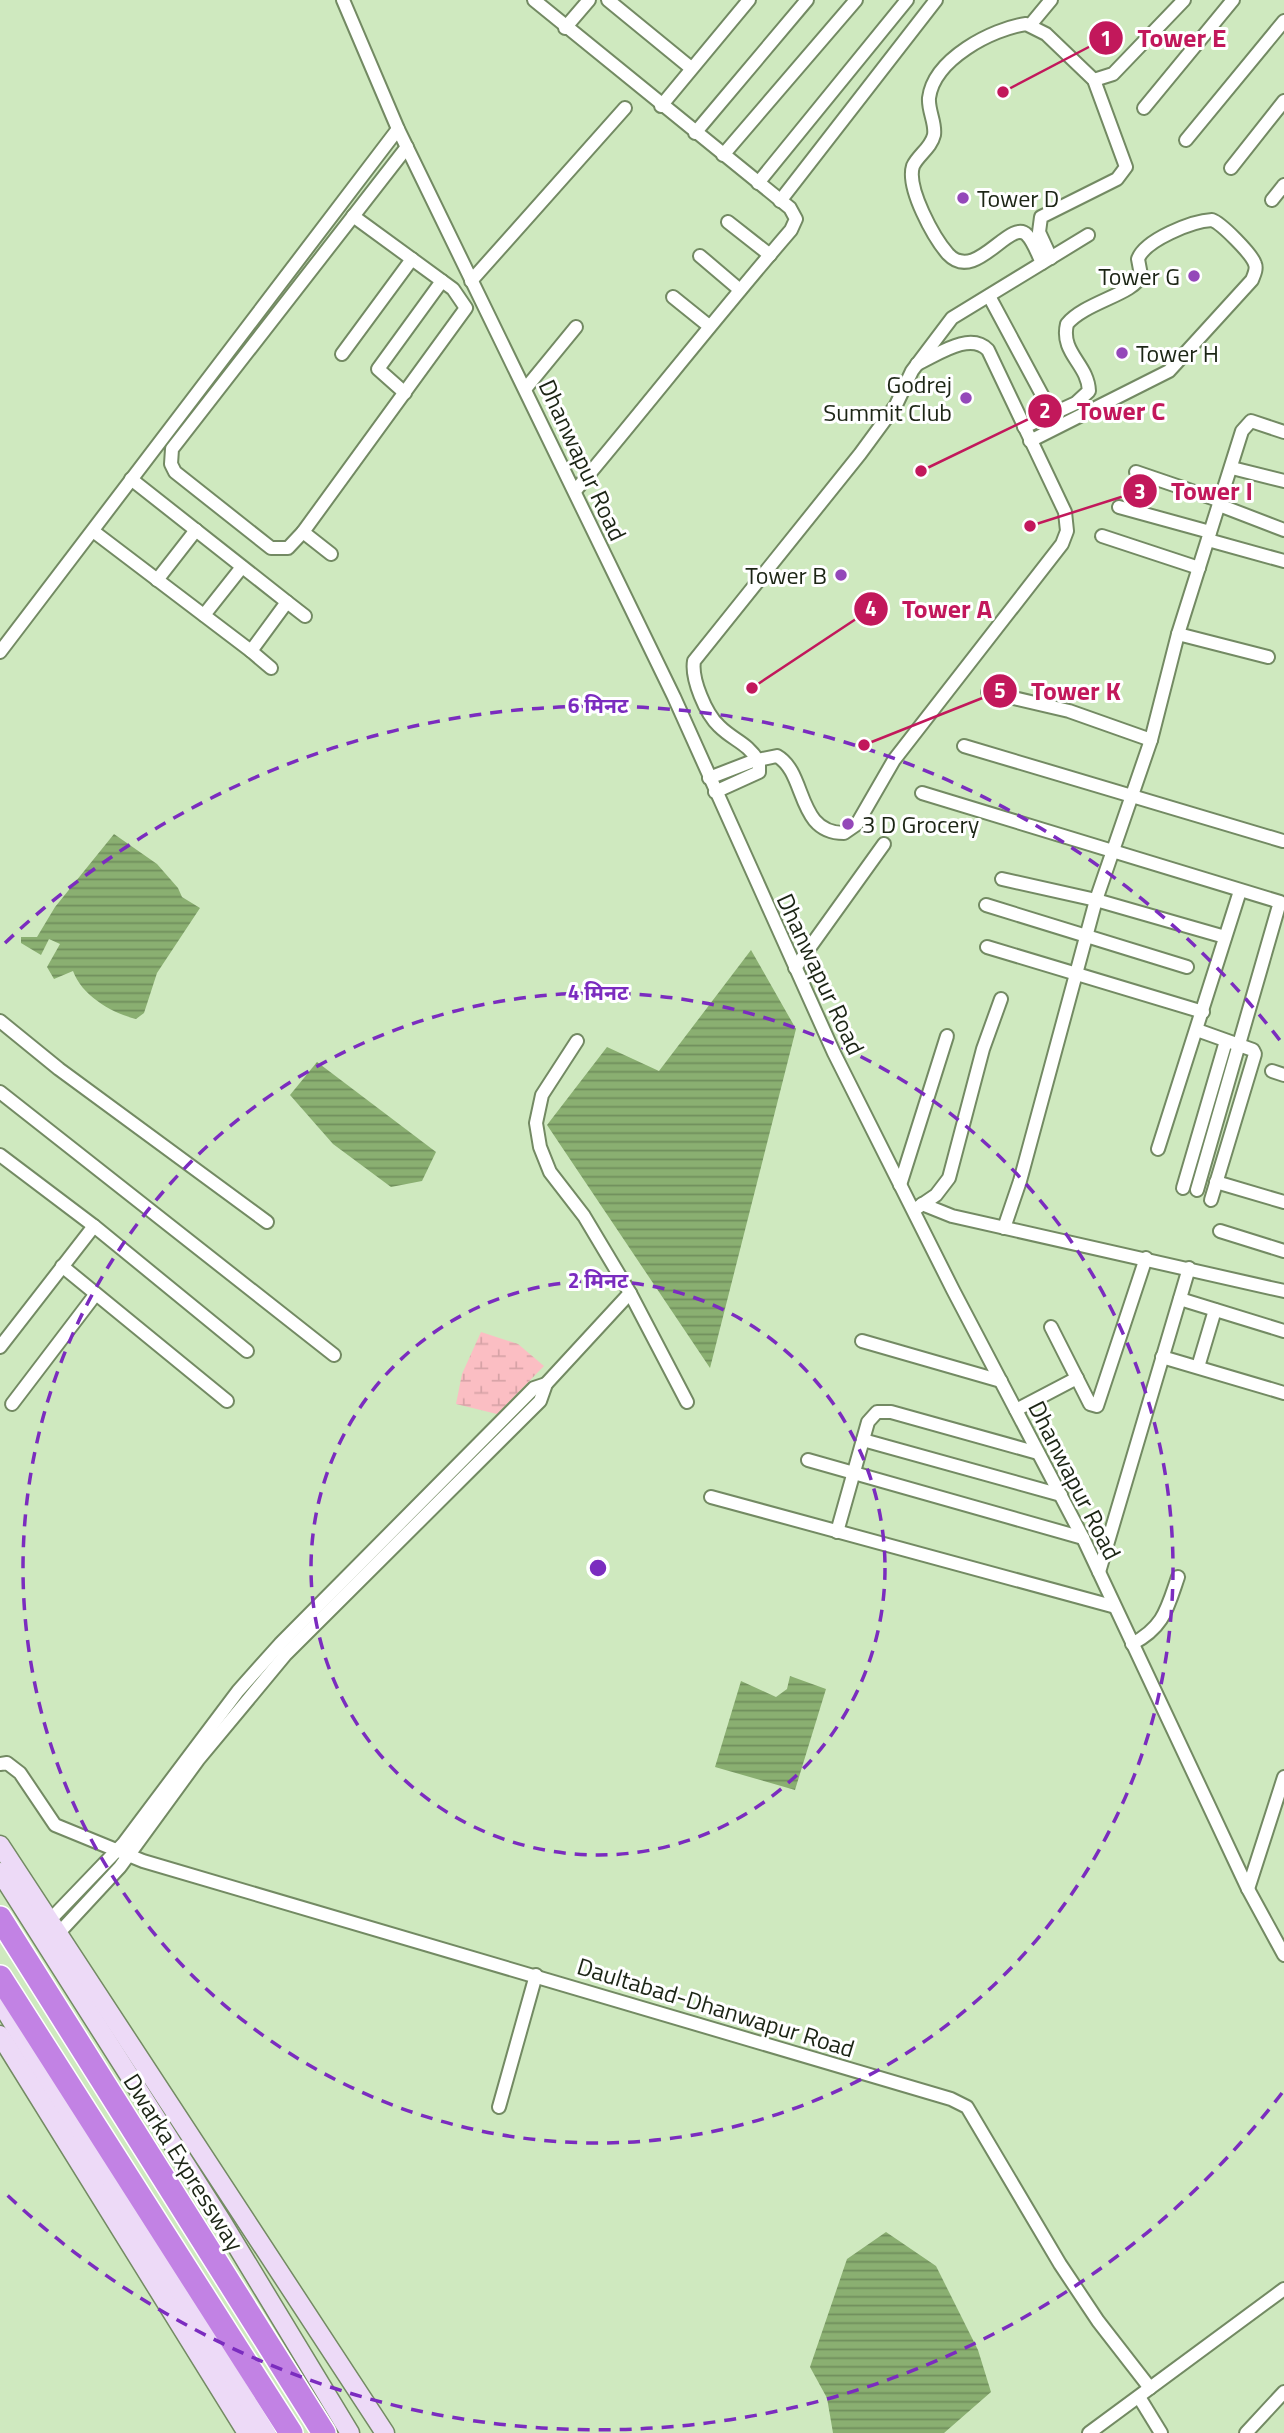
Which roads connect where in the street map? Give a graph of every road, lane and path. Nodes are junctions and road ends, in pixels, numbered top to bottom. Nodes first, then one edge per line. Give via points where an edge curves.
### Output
1 (343, 0) edge
2 (534, 0) edge
3 (589, 0) edge
4 (608, 0) edge
5 (750, 0) edge
6 (807, 0) edge
7 (856, 0) edge
8 (907, 0) edge
9 (936, 0) edge
10 (1051, 0) edge
11 (1164, 0) edge
12 (1233, 0) edge
13 (1179, 5) edge
14 (1284, 21) edge
15 (1031, 24) junction
16 (565, 28) junction
17 (691, 68) junction
18 (1094, 80) junction
19 (1284, 101) edge
20 (661, 106) junction
21 (625, 107) dead end
22 (1144, 107) dead end
23 (398, 129) junction
24 (695, 133) junction
25 (1186, 140) dead end
26 (407, 148) junction
27 (723, 155) junction
28 (1231, 167) dead end
29 (758, 183) junction
30 (1284, 185) edge
31 (1272, 200) dead end
32 (780, 201) junction
33 (353, 216) junction
34 (729, 222) dead end
35 (1088, 235) dead end
36 (770, 255) junction
37 (700, 256) dead end
38 (412, 259) junction
39 (1047, 261) junction
40 (469, 277) junction
41 (447, 285) junction
42 (740, 290) junction
43 (989, 296) junction
44 (673, 297) dead end
45 (709, 326) junction
46 (576, 327) dead end
47 (342, 354) dead end
48 (918, 364) junction
49 (526, 388) junction
50 (405, 393) junction
51 (1053, 414) junction
52 (1024, 427) junction
53 (1059, 427) junction
54 (1284, 432) edge
55 (1030, 441) junction
56 (1232, 468) junction
57 (1136, 472) dead end
58 (131, 480) junction
59 (1284, 481) edge
60 (575, 491) junction
61 (1220, 503) junction
62 (1119, 507) dead end
63 (196, 530) junction
64 (1284, 530) edge
65 (93, 531) junction
66 (303, 532) junction
67 (1102, 536) dead end
68 (1209, 536) junction
69 (331, 554) dead end
70 (1284, 561) edge
71 (242, 567) junction
72 (1199, 568) junction
73 (158, 580) junction
74 (287, 602) junction
75 (204, 615) junction
76 (305, 617) dead end
77 (1178, 634) junction
78 (251, 651) junction
79 (0, 652) edge
80 (1268, 657) dead end
81 (271, 667) dead end
82 (988, 692) dead end
83 (1151, 740) junction
84 (964, 746) dead end
85 (759, 762) junction
86 (709, 778) junction
87 (715, 792) junction
88 (922, 793) dead end
89 (1131, 798) junction
90 (1283, 841) edge
91 (884, 844) dead end
92 (1112, 850) junction
93 (1002, 879) dead end
94 (1240, 891) junction
95 (1096, 900) junction
96 (986, 905) dead end
97 (1279, 927) edge
98 (1086, 936) junction
99 (1225, 937) junction
100 (987, 947) dead end
101 (1187, 967) dead end
102 (795, 968) junction
103 (1075, 974) junction
104 (1000, 999) dead end
105 (1203, 1012) junction
106 (0, 1021) edge
107 (1197, 1030) junction
108 (947, 1036) dead end
109 (577, 1041) dead end
110 (1226, 1041) junction
111 (1241, 1046) junction
112 (0, 1092) edge
113 (1158, 1149) dead end
114 (0, 1155) edge
115 (1216, 1182) junction
116 (900, 1185) junction
117 (1183, 1188) dead end
118 (1197, 1190) dead end
119 (1211, 1199) dead end
120 (1284, 1202) edge
121 (918, 1207) junction
122 (267, 1222) dead end
123 (94, 1226) junction
124 (1004, 1228) junction
125 (1220, 1231) dead end
126 (1284, 1251) edge
127 (1146, 1258) junction
128 (62, 1266) junction
129 (1189, 1268) junction
130 (1284, 1291) edge
131 (630, 1293) junction
132 (95, 1295) junction
133 (1180, 1299) junction
134 (1215, 1310) junction
135 (1051, 1327) dead end
136 (1284, 1331) edge
137 (862, 1340) dead end
138 (0, 1347) edge
139 (247, 1351) dead end
140 (334, 1355) dead end
141 (1162, 1357) junction
142 (1198, 1367) junction
143 (1077, 1378) junction
144 (1000, 1381) junction
145 (1284, 1393) edge
146 (227, 1401) dead end
147 (687, 1402) dead end
148 (12, 1404) dead end
149 (1016, 1410) junction
150 (863, 1440) junction
151 (1038, 1453) junction
152 (808, 1460) dead end
153 (853, 1472) junction
154 (1060, 1495) junction
155 (711, 1497) dead end
156 (837, 1532) junction
157 (1083, 1538) junction
158 (386, 1547) junction
159 (1099, 1572) junction
160 (1178, 1577) dead end
161 (1112, 1606) junction
162 (1132, 1644) junction
163 (0, 1764) edge
164 (1283, 1781) edge
165 (0, 1845) edge
166 (116, 1851) junction
167 (130, 1855) junction
168 (0, 1872) edge
169 (1248, 1889) junction
170 (0, 1918) edge
171 (52, 1928) junction
172 (1284, 1955) edge
173 (537, 1975) junction
174 (0, 1976) edge
175 (0, 2001) edge
176 (0, 2035) edge
177 (160, 2092) junction
178 (141, 2094) junction
179 (499, 2107) dead end
180 (1283, 2294) edge
181 (1150, 2388) junction
182 (1284, 2392) edge
183 (1139, 2397) junction
184 (247, 2433) edge
185 (266, 2433) edge
186 (291, 2433) edge
187 (324, 2433) edge
188 (350, 2433) edge
189 (385, 2433) edge
190 (1089, 2433) edge
191 (1161, 2433) edge
192 (1246, 2433) edge

1 - 23 street, Dhanwapur Road
2 - 16 street
3 - 16 street
4 - 17 street
5 - 17 street
6 - 24 street
7 - 27 street
8 - 29 street
9 - 32 street
10 - 15 street
11 - 13 street
12 - 22 street
13 - 18 street via 1113,74
14 - 25 street
15 - 18 street
15 - 39 street via 1021,24 955,55 929,96 934,135 914,164 912,175 915,198 944,249 955,259 978,259 1022,232
16 - 20 street
17 - 20 street
18 - 39 street via 1126,167 1117,179 1041,217 1039,232
19 - 28 street
20 - 24 street
21 - 40 street
23 - 26 street, Dhanwapur Road
23 - 58 street
24 - 27 street
26 - 33 street
26 - 40 street, Dhanwapur Road
27 - 29 street
29 - 32 street
30 - 31 street
32 - 36 street via 796,219
33 - 38 street
33 - 66 street via 170,456 175,472 271,548 288,548
34 - 36 street
35 - 39 street
36 - 42 street
37 - 42 street
38 - 41 street
38 - 47 street
39 - 43 street
40 - 41 street
40 - 49 street, Dhanwapur Road
41 - 50 street via 466,308 463,316
41 - 50 street via 378,369
42 - 45 street
43 - 48 street via 952,318
43 - 51 street
44 - 45 street
45 - 60 street
46 - 49 street
48 - 52 street via 968,342 984,346
48 - 85 street via 896,405 860,454 694,661 695,679 712,718 748,745
49 - 60 street, Dhanwapur Road
50 - 66 street
51 - 52 street
51 - 53 street
51 - 53 street via 1084,398 1088,391 1085,375 1066,345 1067,324 1093,304 1134,288 1141,275 1138,259 1144,248 1204,220 1220,224 1255,263 1252,280 1169,371
52 - 55 street
53 - 55 street
54 - 56 street via 1257,422 1244,425
55 - 85 street via 1065,512 1067,531 1062,544 894,760 857,824 844,833 822,828 783,760 773,756
56 - 59 street
56 - 61 street
57 - 61 street
58 - 63 street
58 - 65 street
60 - 86 street, Dhanwapur Road
61 - 64 street
61 - 68 street
62 - 68 street
63 - 71 street
63 - 73 street
65 - 73 street
65 - 79 street
66 - 69 street
67 - 72 street
68 - 70 street
68 - 72 street
71 - 74 street
71 - 75 street
72 - 77 street
73 - 75 street
74 - 76 street
74 - 78 street
75 - 78 street
77 - 80 street
77 - 83 street
78 - 81 street
82 - 83 street via 1059,708
83 - 89 street
84 - 89 street
85 - 86 street
85 - 87 street via 759,772
86 - 87 street, Dhanwapur Road
87 - 102 street, Dhanwapur Road
88 - 92 street
89 - 90 street
89 - 92 street
91 - 102 street
92 - 94 street
92 - 95 street
93 - 95 street
94 - 97 street via 1280,902
94 - 99 street
95 - 98 street
95 - 99 street
96 - 98 street
97 - 111 street
98 - 101 street
98 - 103 street
99 - 105 street
100 - 103 street
102 - 116 street, Dhanwapur Road
103 - 105 street
103 - 124 street
104 - 121 street via 949,1178 936,1195
105 - 107 street
106 - 122 street
107 - 110 street
107 - 113 street
108 - 116 street
109 - 131 street via 542,1095 536,1123 540,1147 550,1172 584,1216
110 - 111 street
110 - 117 street
111 - 115 street via 1255,1054
111 - 118 street
112 - 140 street
114 - 123 street
115 - 119 street
115 - 120 street
116 - 121 street, Dhanwapur Road
121 - 124 street
121 - 144 street, Dhanwapur Road
123 - 128 street
123 - 139 street
124 - 127 street
125 - 126 street
127 - 129 street
127 - 143 street via 1097,1406 1090,1404
128 - 132 street
128 - 138 street
129 - 130 street
129 - 133 street
131 - 147 street
131 - 158 street via 547,1384 540,1401
132 - 146 street
132 - 148 street
133 - 134 street
133 - 141 street
134 - 136 street
134 - 142 street
135 - 143 street
137 - 144 street
141 - 142 street
141 - 159 street
142 - 145 street
143 - 149 street
144 - 149 street, Dhanwapur Road
149 - 151 street, Dhanwapur Road
150 - 151 street via 872,1414 882,1410
150 - 153 street
150 - 154 street
151 - 154 street, Dhanwapur Road
152 - 153 street
153 - 156 street
153 - 157 street
154 - 157 street, Dhanwapur Road
155 - 156 street
156 - 161 street
157 - 159 street, Dhanwapur Road
158 - 166 street via 280,1644 238,1691
158 - 167 street via 237,1709
159 - 161 street, Dhanwapur Road
160 - 162 street via 1161,1621 1153,1632
161 - 162 street, Dhanwapur Road
162 - 169 street, Dhanwapur Road
163 - 166 street, Daultabad-Dhanwapur Road via 7,1763 20,1773 55,1825
164 - 169 street
165 - 171 main road
166 - 167 street, Daultabad-Dhanwapur Road
166 - 171 street
167 - 171 street
167 - 173 street, Daultabad-Dhanwapur Road
168 - 178 main road
169 - 172 street, Dhanwapur Road
170 - 187 highway, Dwarka Expressway
171 - 177 main road
173 - 179 street
173 - 181 street, Daultabad-Dhanwapur Road via 967,2107 1060,2264
174 - 186 highway
175 - 185 main road
176 - 184 main road
177 - 178 main road
177 - 189 main road
178 - 188 main road
180 - 181 street
181 - 183 street
182 - 192 street
183 - 190 street
183 - 191 street

